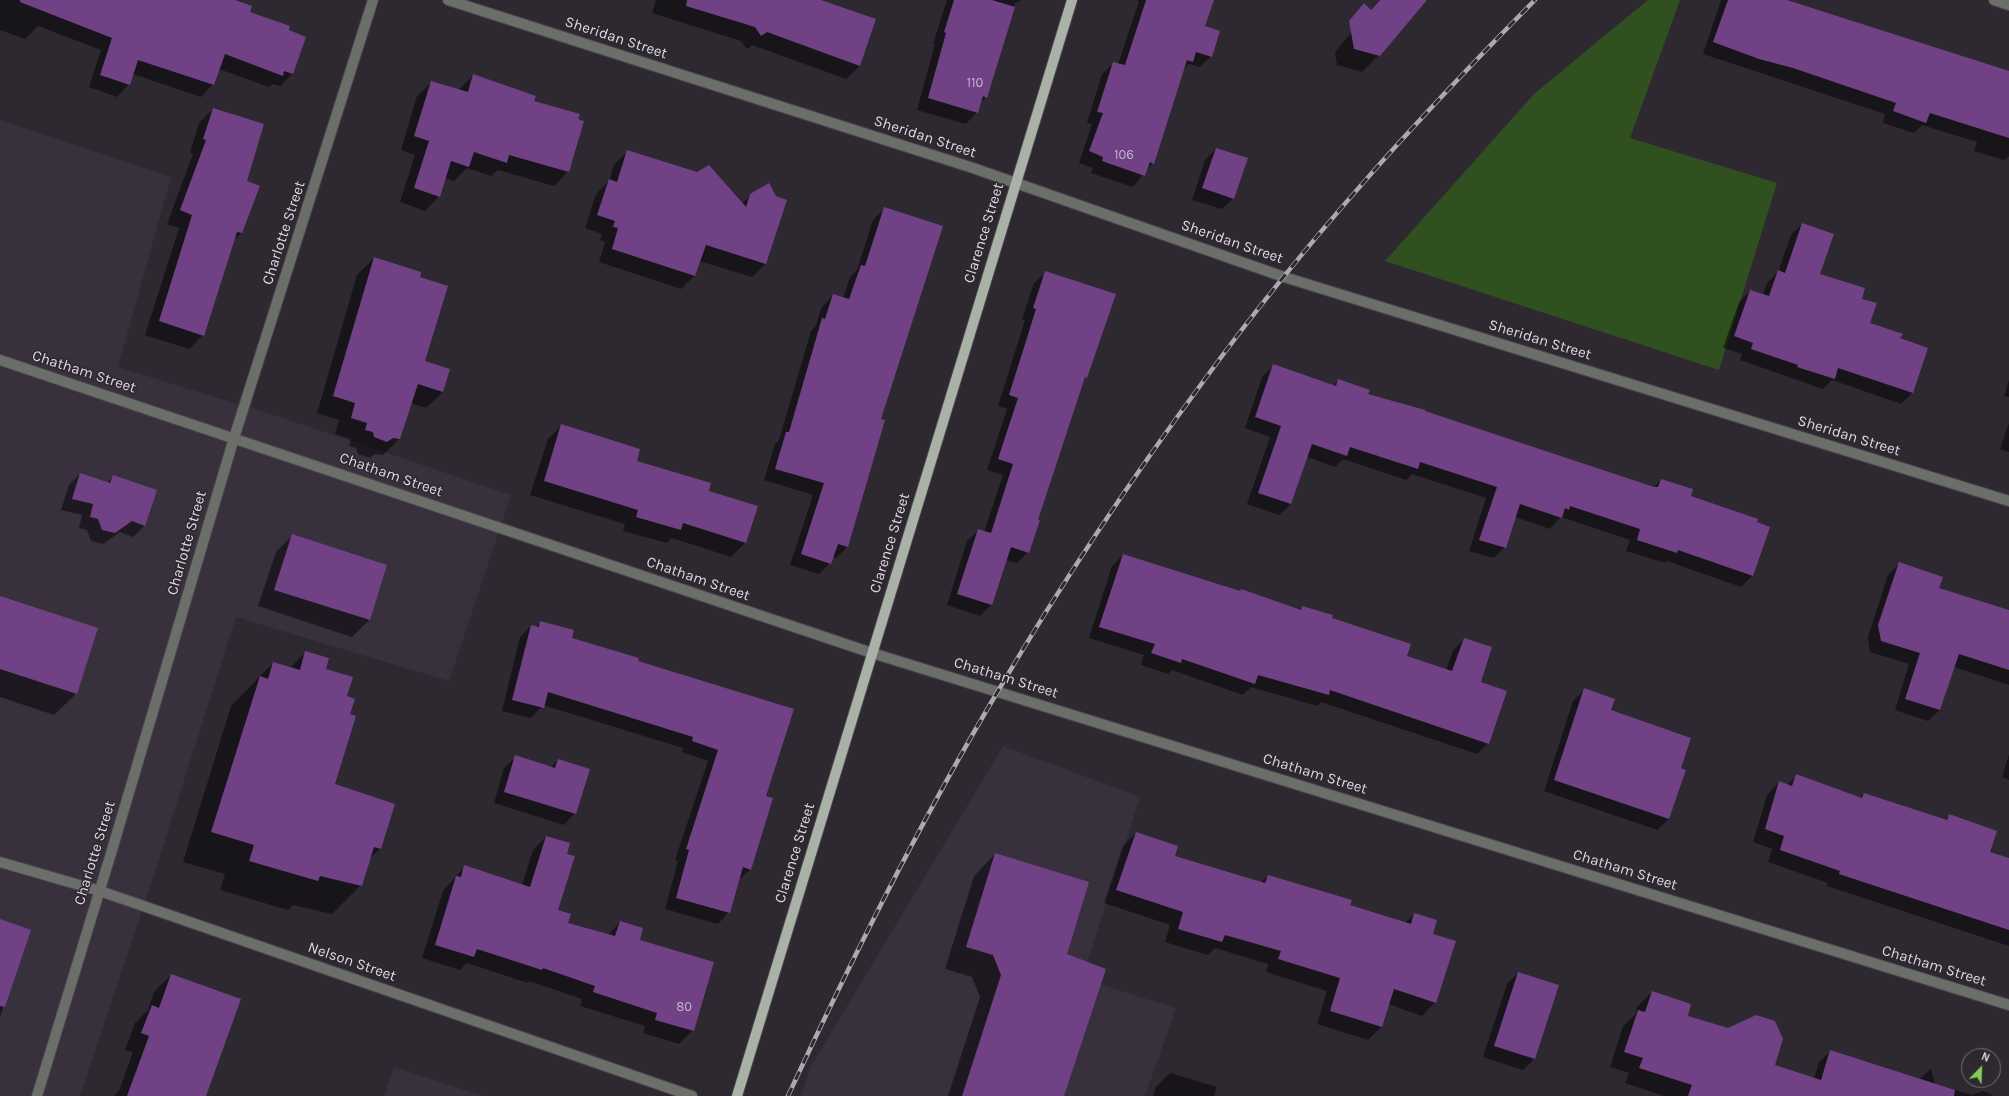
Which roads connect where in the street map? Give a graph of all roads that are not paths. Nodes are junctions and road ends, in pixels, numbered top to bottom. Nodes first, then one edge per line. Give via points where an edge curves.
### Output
1 (373, 0) edge
2 (448, 0) edge
3 (1072, 0) edge
4 (1994, 0) edge
5 (2009, 5) edge
6 (1015, 182) junction
7 (0, 360) edge
8 (234, 438) junction
9 (2009, 501) edge
10 (872, 653) junction
11 (0, 862) edge
12 (100, 891) junction
13 (2009, 1005) edge
14 (36, 1096) edge
15 (692, 1096) edge
16 (737, 1096) edge

1 - 8 street, Charlotte Street
2 - 6 street, Sheridan Street
3 - 6 main road, Clarence Street
4 - 5 street
6 - 9 street, Sheridan Street via 1284,277
6 - 10 main road, Clarence Street
7 - 8 street, Chatham Street
8 - 10 street, Chatham Street
8 - 12 street, Charlotte Street
10 - 13 street, Chatham Street
10 - 16 main road, Clarence Street
11 - 12 street, Nelson Street
12 - 14 street, Charlotte Street
12 - 15 street, Nelson Street

